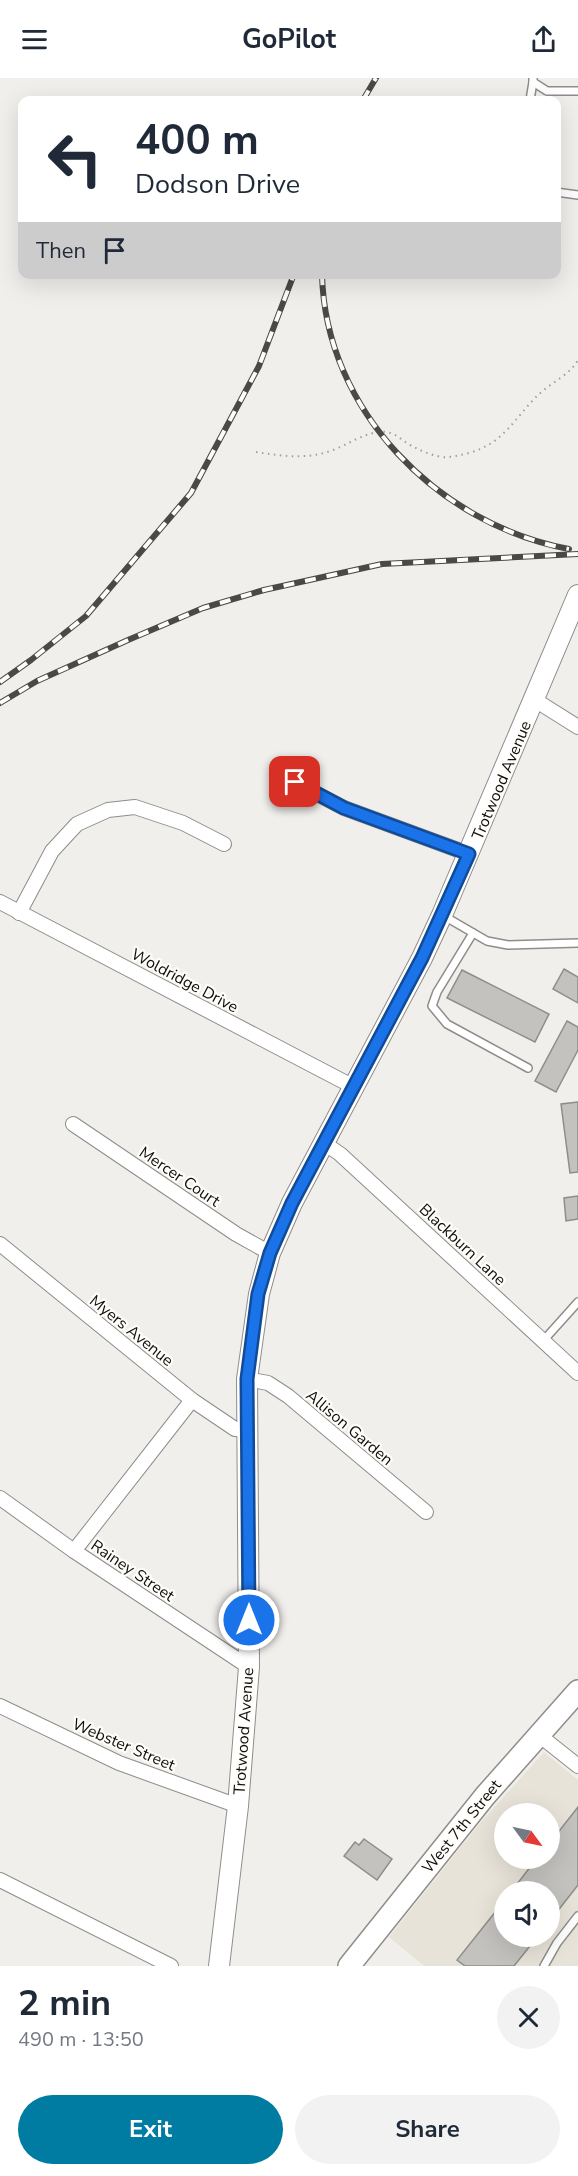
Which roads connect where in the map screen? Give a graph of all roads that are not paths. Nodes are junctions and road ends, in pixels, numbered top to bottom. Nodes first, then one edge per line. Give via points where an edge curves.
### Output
1 (533, 80) edge
2 (578, 91) edge
3 (531, 96) edge
4 (561, 193) edge
5 (578, 195) edge
6 (578, 595) edge
7 (535, 700) junction
8 (578, 727) edge
9 (279, 774) dead end
10 (224, 844) dead end
11 (469, 854) junction
12 (0, 902) edge
13 (20, 913) junction
14 (442, 915) junction
15 (473, 933) junction
16 (578, 943) edge
17 (528, 1068) dead end
18 (354, 1087) junction
19 (73, 1124) dead end
20 (324, 1143) junction
21 (0, 1244) edge
22 (270, 1253) junction
23 (578, 1302) edge
24 (543, 1341) junction
25 (578, 1373) edge
26 (247, 1379) junction
27 (192, 1400) junction
28 (249, 1430) junction
29 (0, 1498) edge
30 (426, 1512) dead end
31 (74, 1551) junction
32 (249, 1667) junction
33 (578, 1691) edge
34 (0, 1706) edge
35 (539, 1734) junction
36 (578, 1766) edge
37 (238, 1806) junction
38 (0, 1880) edge
39 (578, 1916) edge
40 (171, 1966) edge
41 (219, 1966) edge
42 (349, 1966) edge
43 (544, 1966) edge

1 - 2 lane via 547,91
1 - 3 lane
4 - 5 lane
6 - 7 main road, Trotwood Avenue
7 - 8 street
7 - 11 main road, Trotwood Avenue
9 - 11 street via 344,808
10 - 13 street via 183,823 135,807 108,810 77,824 52,851
11 - 14 main road, Trotwood Avenue
12 - 13 street, Woldridge Drive
13 - 18 street, Woldridge Drive
14 - 15 lane
14 - 18 main road, Trotwood Avenue
15 - 16 lane via 487,941 508,945
15 - 17 lane via 432,1006 447,1024
18 - 20 main road, Trotwood Avenue
19 - 22 street, Mercer Court
20 - 22 main road, Trotwood Avenue
20 - 24 street, Blackburn Lane
21 - 27 street, Myers Avenue
22 - 26 main road, Trotwood Avenue via 258,1294
23 - 24 lane
24 - 25 street, Blackburn Lane
26 - 28 main road, Trotwood Avenue
26 - 30 street, Allison Garden via 268,1383 288,1396
27 - 28 street, Myers Avenue via 235,1429
27 - 31 street
28 - 32 main road, Trotwood Avenue
29 - 31 street, Rainey Street
31 - 32 street, Rainey Street
32 - 37 main road, Trotwood Avenue
33 - 35 main road, West 7th Street
34 - 37 street, Webster Street via 119,1763
35 - 36 street
35 - 42 main road, West 7th Street
37 - 41 main road, Trotwood Avenue
38 - 40 street
39 - 43 lane

